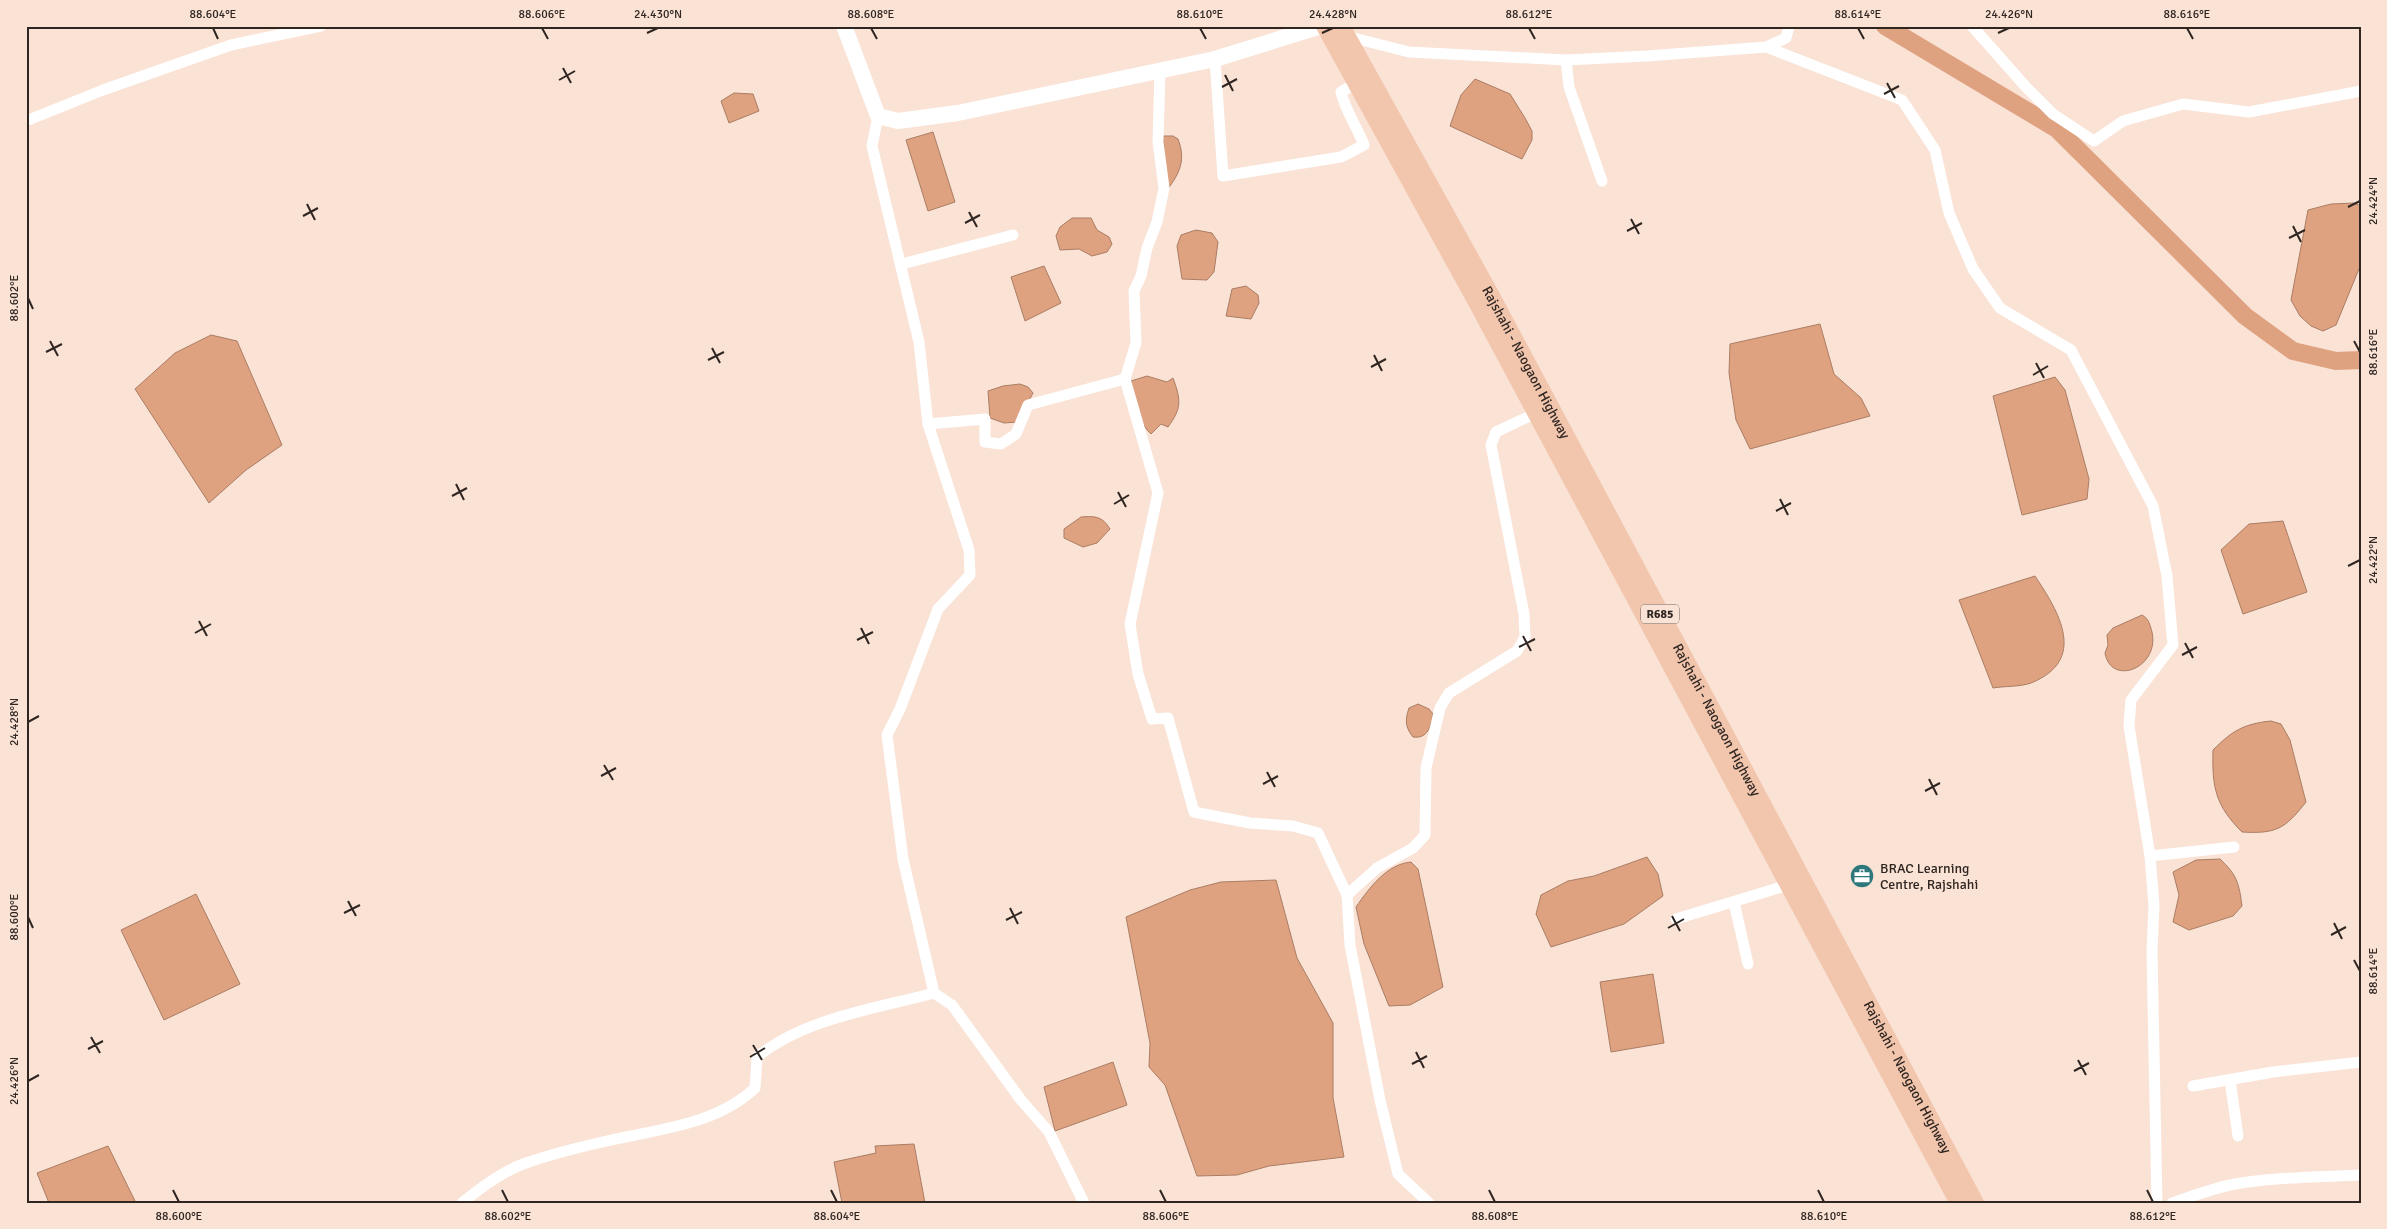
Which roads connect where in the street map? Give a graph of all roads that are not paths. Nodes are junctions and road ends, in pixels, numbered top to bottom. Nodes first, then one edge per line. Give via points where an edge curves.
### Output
1 (321, 26) edge
2 (844, 26) edge
3 (1323, 26) edge
4 (1789, 26) edge
5 (1972, 26) edge
6 (1343, 31) edge
7 (1766, 47) junction
8 (1214, 59) junction
9 (1566, 60) junction
10 (1160, 71) junction
11 (1356, 83) junction
12 (2361, 91) edge
13 (878, 116) junction
14 (26, 121) edge
15 (1401, 150) junction
16 (1602, 181) dead end
17 (1013, 235) dead end
18 (902, 264) junction
19 (1125, 380) junction
20 (1536, 413) junction
21 (928, 424) junction
22 (2234, 847) dead end
23 (2150, 856) junction
24 (1788, 885) junction
25 (1347, 895) junction
26 (1734, 902) junction
27 (1676, 919) dead end
28 (1748, 964) dead end
29 (934, 993) junction
30 (2361, 1062) edge
31 (2230, 1080) junction
32 (2193, 1086) dead end
33 (2238, 1136) dead end
34 (2361, 1175) edge
35 (1954, 1178) junction
36 (462, 1203) edge
37 (1084, 1203) edge
38 (1429, 1203) edge
39 (1959, 1203) edge
40 (1975, 1203) edge
41 (2157, 1203) edge
42 (2172, 1203) edge

1 - 14 street via 231,46 103,90
2 - 13 main road
3 - 8 main road
3 - 11 main road, Rajshahi - Naogaon Highway / R685
4 - 7 street via 1786,38
5 - 12 street via 2053,114 2094,141 2123,121 2183,104 2249,112
6 - 9 street via 1409,52
6 - 15 main road, Rajshahi - Naogaon Highway / R685
7 - 9 street
7 - 23 street via 1902,100 1935,150 1949,213 1972,269 2000,308 2071,350 2153,506 2167,576 2174,644 2131,700 2129,726
8 - 10 main road
8 - 11 street via 1223,176 1341,158 1364,145 1343,103 1341,92
9 - 16 street via 1569,87
10 - 13 main road via 958,113 898,121
10 - 19 street via 1158,142 1164,188 1157,222 1134,291 1136,343
11 - 15 main road, Rajshahi - Naogaon Highway / R685
13 - 18 street via 872,146
15 - 20 main road, Rajshahi - Naogaon Highway / R685
15 - 35 main road, Rajshahi - Naogaon Highway / R685 via 1496,305
17 - 18 street
18 - 21 street via 919,342
19 - 21 street via 1028,405 1016,434 1002,444 985,442 986,419
19 - 25 street via 1158,493 1130,624 1138,674 1152,719 1168,718 1194,812 1250,823 1293,826 1318,833
20 - 24 main road, Rajshahi - Naogaon Highway / R685
20 - 25 street via 1496,432 1491,445 1524,614 1525,637 1517,651 1449,693 1440,708 1426,768 1425,836 1412,848 1377,868
21 - 29 street via 969,550 970,575 938,609 900,710 887,735 903,859
22 - 23 street
23 - 41 street via 2154,905
24 - 26 street
24 - 35 main road, Rajshahi - Naogaon Highway / R685
25 - 38 street via 1350,945 1398,1174
26 - 27 street
26 - 28 street
29 - 36 street via 823,1022 772,1044 757,1057 755,1088 743,1100 684,1126 606,1141 524,1163
29 - 37 street via 952,1005 1021,1100 1049,1132
30 - 31 street
31 - 32 street
31 - 33 street
34 - 42 street via 2236,1184
35 - 39 main road, Rajshahi - Naogaon Highway / R685
35 - 40 main road, Rajshahi - Naogaon Highway / R685

